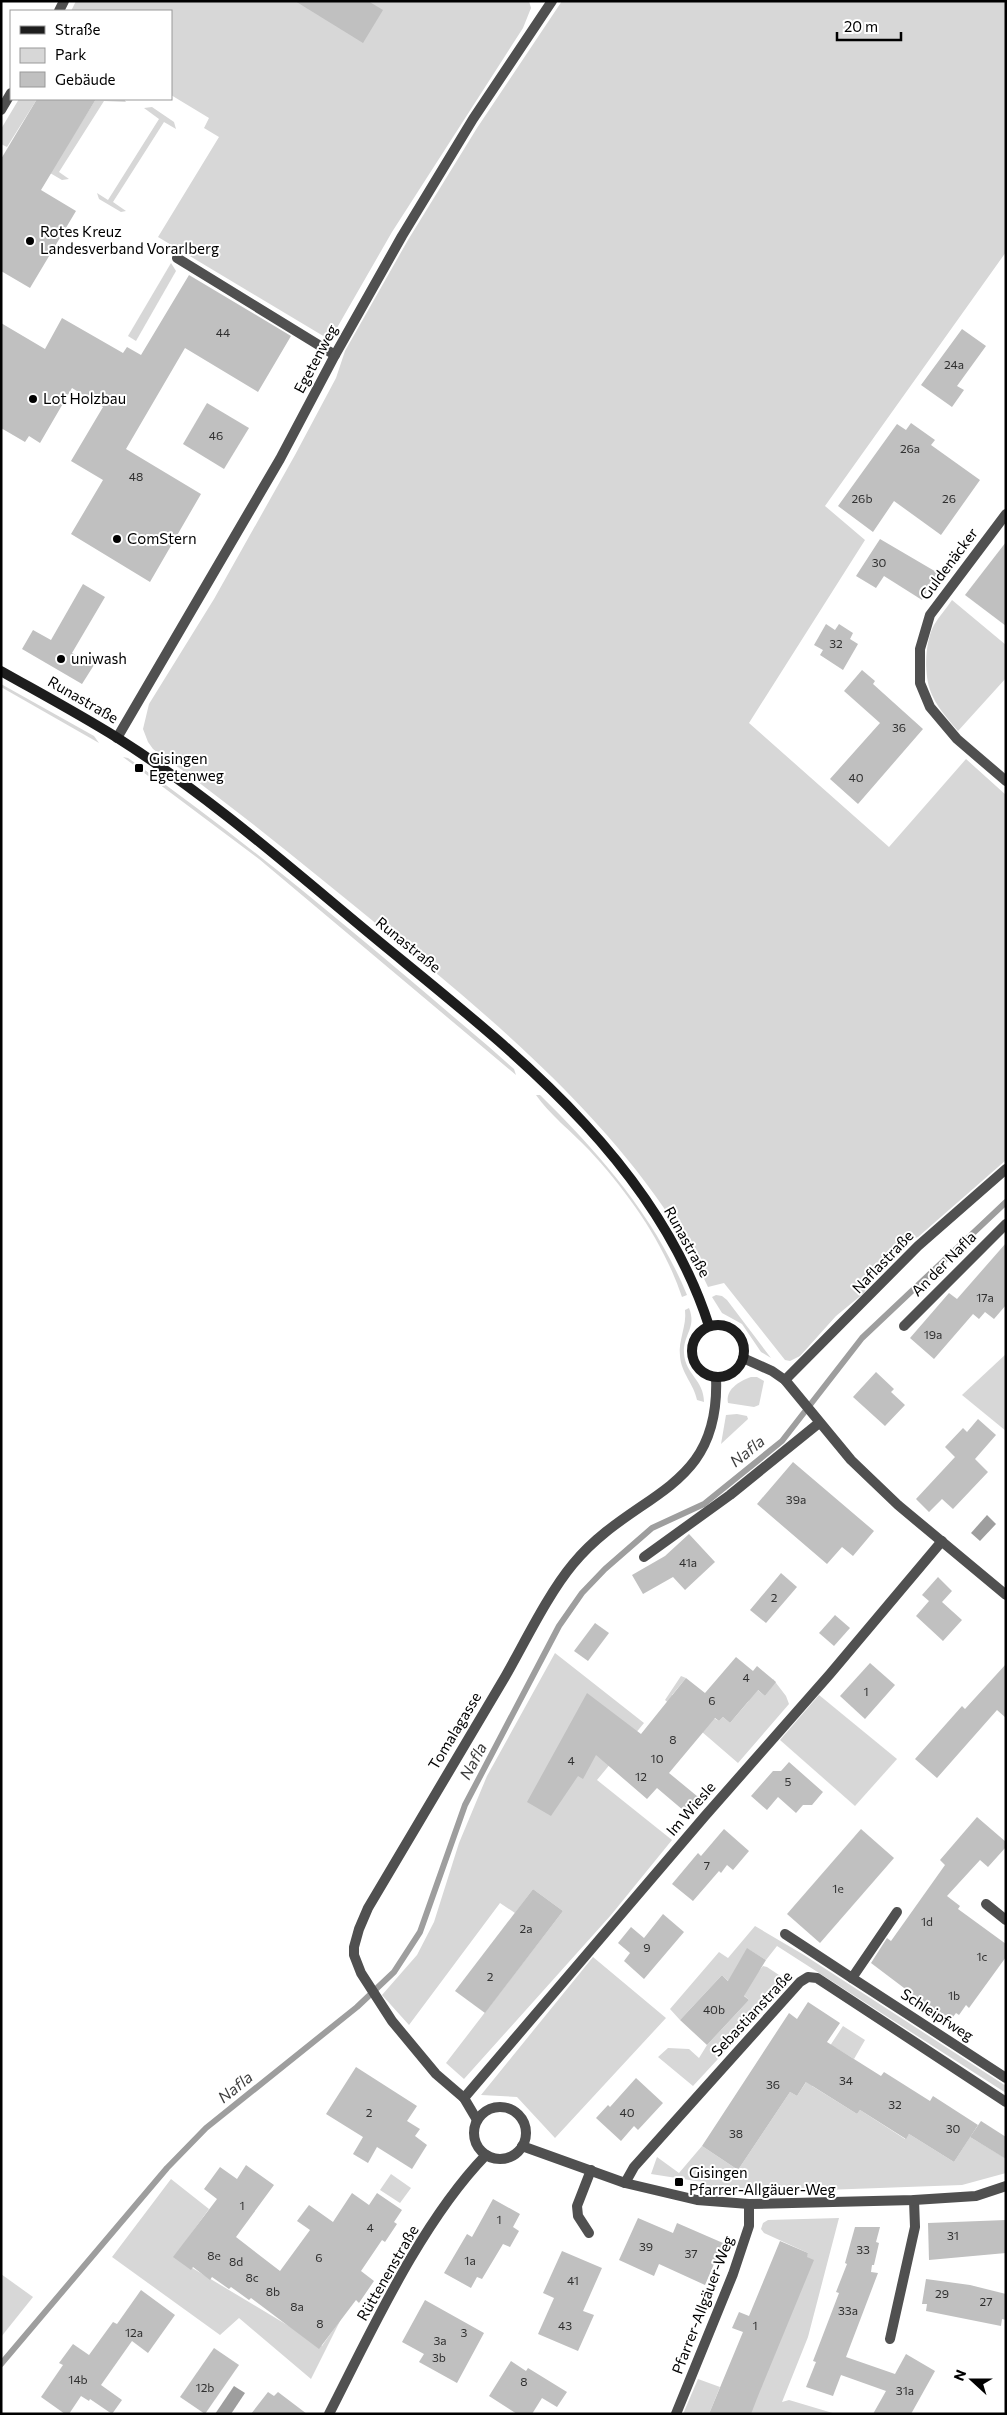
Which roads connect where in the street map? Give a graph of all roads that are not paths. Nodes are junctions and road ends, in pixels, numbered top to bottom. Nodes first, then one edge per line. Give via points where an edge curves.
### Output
1 (552, 1) edge
2 (10, 95) edge
3 (1, 110) edge
4 (177, 258) dead end
5 (334, 355) junction
6 (1006, 514) edge
7 (1, 671) edge
8 (117, 738) junction
9 (1006, 781) edge
10 (1006, 1169) edge
11 (1006, 1224) edge
12 (709, 1326) junction
13 (904, 1326) dead end
14 (743, 1358) junction
15 (716, 1377) junction
16 (786, 1380) junction
17 (819, 1423) junction
18 (942, 1541) junction
19 (644, 1557) dead end
20 (1006, 1595) edge
21 (986, 1904) dead end
22 (897, 1912) dead end
23 (1006, 1920) edge
24 (786, 1934) dead end
25 (852, 1978) junction
26 (1006, 2078) edge
27 (464, 2098) junction
28 (1006, 2102) edge
29 (477, 2120) junction
30 (522, 2146) junction
31 (486, 2155) junction
32 (591, 2170) junction
33 (625, 2183) junction
34 (1006, 2186) edge
35 (914, 2200) junction
36 (749, 2204) junction
37 (589, 2233) dead end
38 (890, 2339) dead end
39 (329, 2414) edge
40 (676, 2414) edge

1 - 5 street, Egetenweg via 468,128
2 - 3 street
4 - 5 street
5 - 8 street, Egetenweg via 280,459
6 - 9 street, Guldenäcker via 930,615 920,649 920,683 930,707 957,739
7 - 8 street, Runastraße
8 - 12 street, Runastraße via 213,805 309,883 486,1028 569,1107 629,1175 666,1230 700,1296
10 - 16 street, Naflastraße via 918,1246
11 - 13 street, An der Nafla
12 - 14 street via 733,1329 743,1342
12 - 15 street via 696,1337 692,1354 700,1370
14 - 15 street via 733,1372
14 - 16 street
15 - 27 street, Tomalagasse via 712,1430 697,1460 677,1481 622,1518 573,1564 368,1908 359,1929 354,1947 356,1963 365,1981 385,2013 436,2074
16 - 17 street
17 - 18 street via 851,1460
17 - 19 street via 730,1495
18 - 20 street
18 - 27 street, Im Wiesle
21 - 23 street
22 - 25 street
24 - 25 street, Schleipfweg
25 - 26 street, Schleipfweg
27 - 29 street, Tomalagasse
28 - 33 street, Sebastianstraße via 816,1978 808,1976 634,2167
29 - 30 street via 497,2107 513,2110 524,2122 526,2130
29 - 31 street via 476,2144
30 - 31 street via 510,2157
30 - 32 street
31 - 39 street, Rüttenenstraße via 465,2178 427,2234
32 - 33 street
32 - 37 street via 577,2206 578,2216
33 - 36 street via 697,2200
34 - 35 street via 976,2196
35 - 36 street
35 - 38 street via 915,2227
36 - 40 street, Pfarrer-Allgäuer-Weg via 749,2226 733,2274

